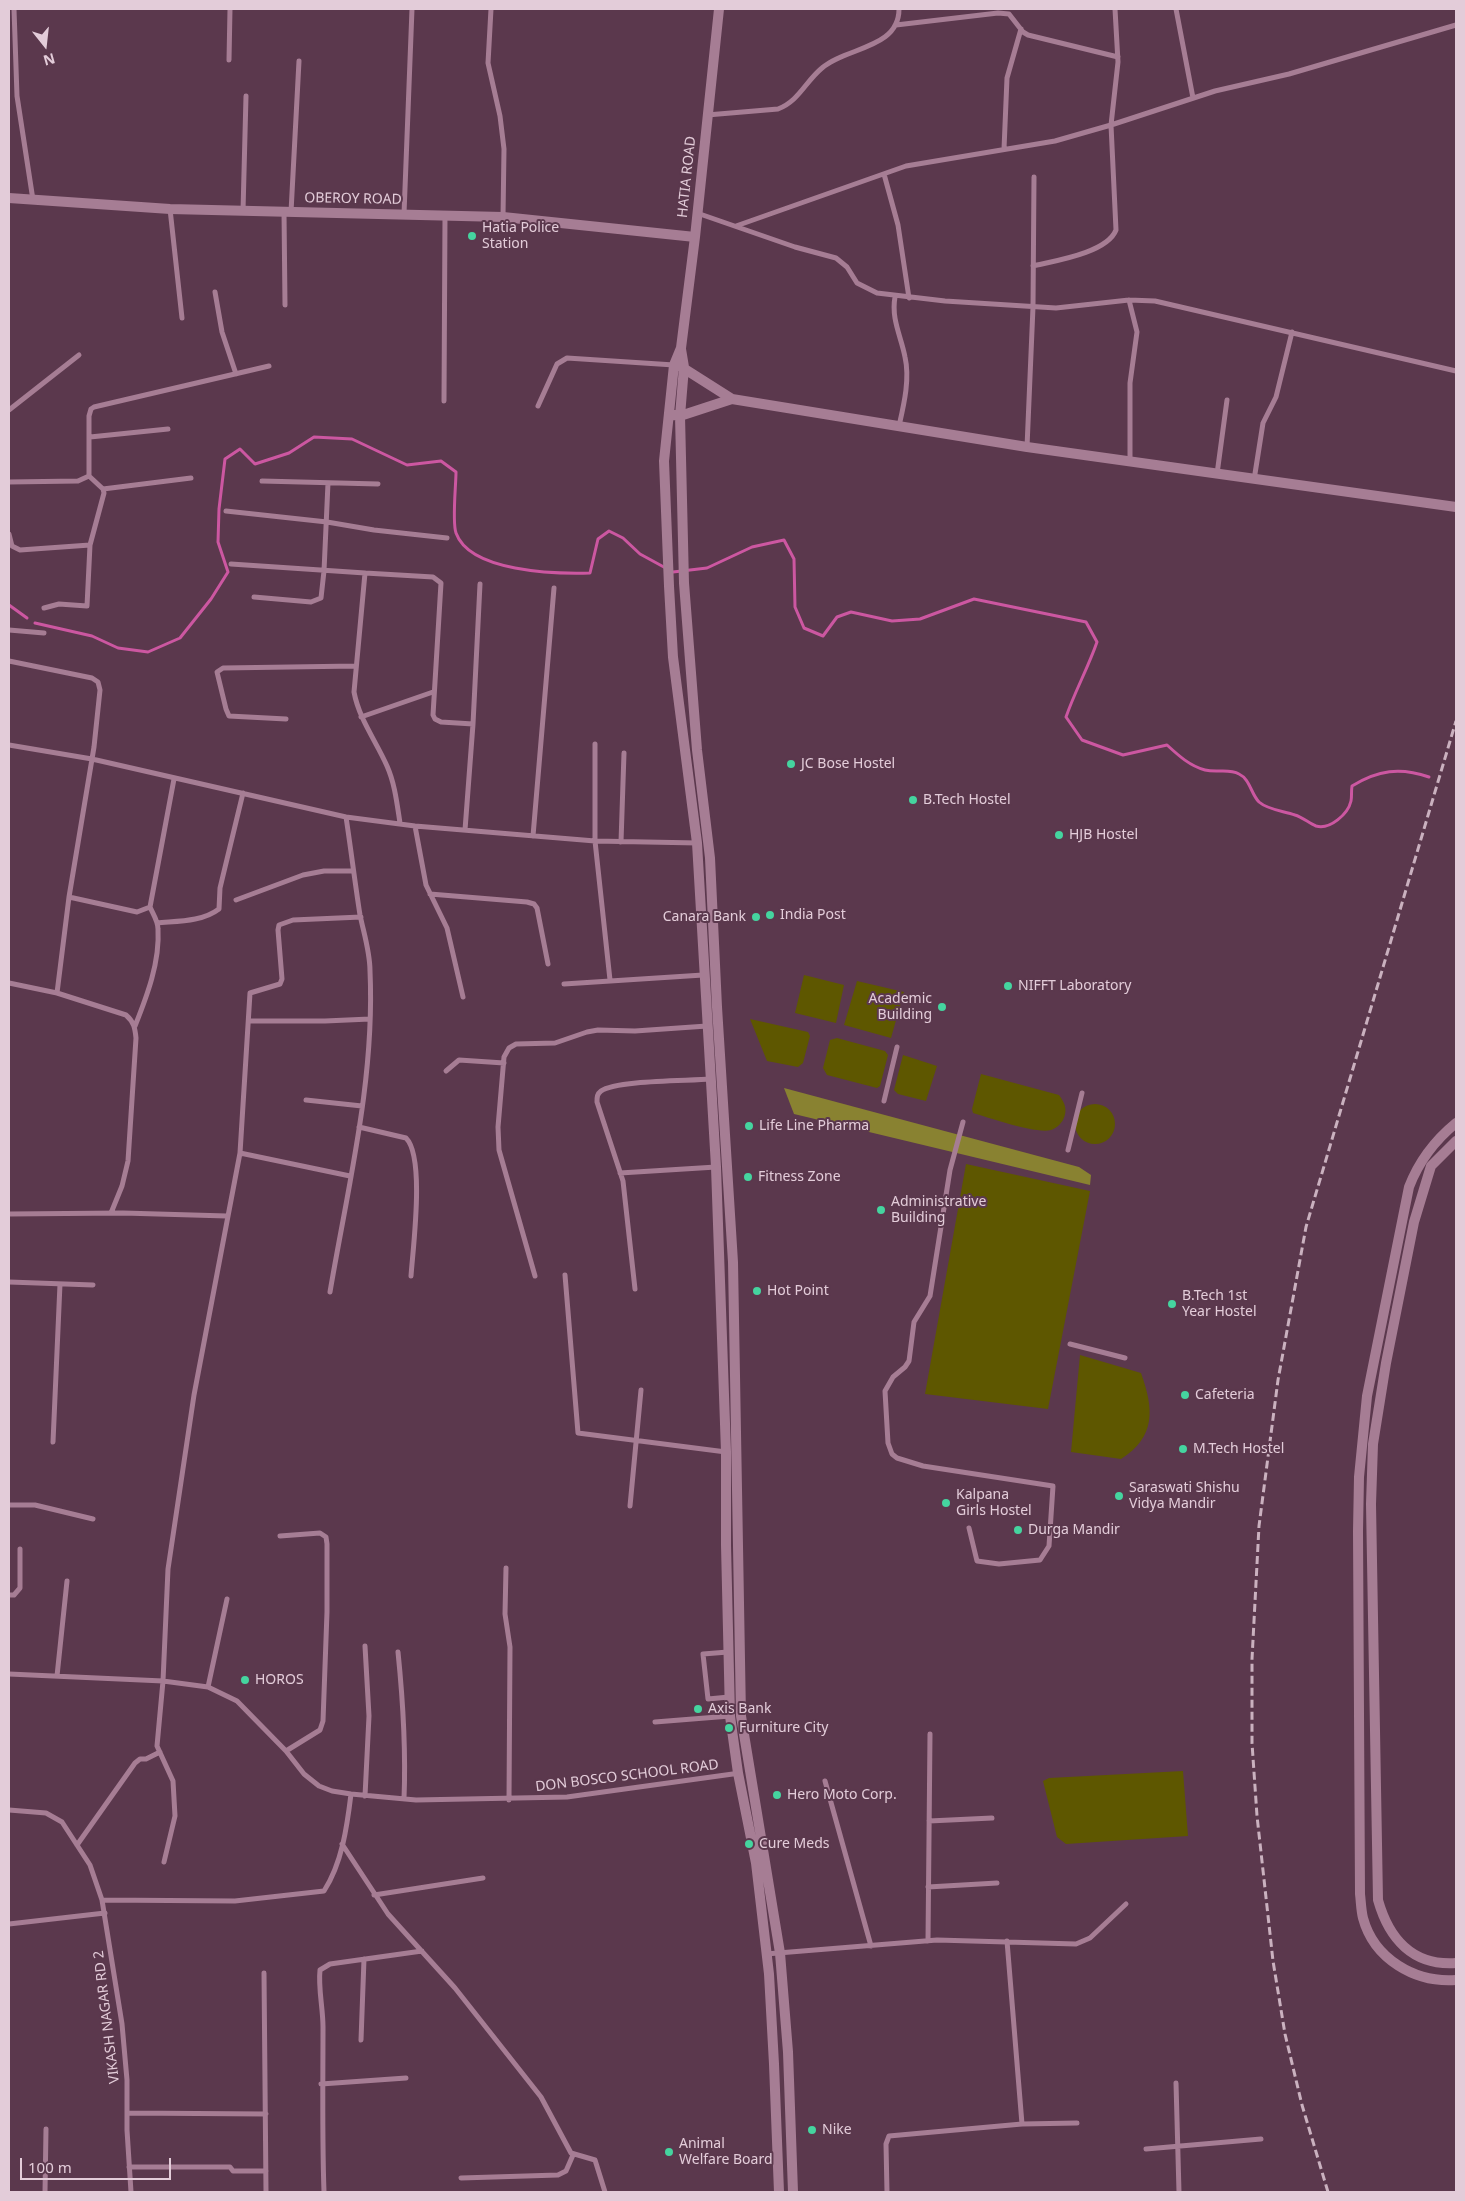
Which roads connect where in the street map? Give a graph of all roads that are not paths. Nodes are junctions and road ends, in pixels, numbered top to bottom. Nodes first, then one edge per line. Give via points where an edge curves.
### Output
1 (14, 9) edge
2 (230, 9) edge
3 (412, 9) edge
4 (491, 9) edge
5 (719, 9) edge
6 (899, 9) edge
7 (1115, 9) edge
8 (1176, 9) edge
9 (896, 25) junction
10 (1456, 26) edge
11 (1021, 29) junction
12 (1118, 57) junction
13 (229, 60) dead end
14 (299, 61) dead end
15 (9, 90) edge
16 (17, 90) junction
17 (246, 96) dead end
18 (1193, 98) junction
19 (707, 115) junction
20 (1111, 126) junction
21 (1004, 149) junction
22 (884, 174) junction
23 (1034, 177) dead end
24 (9, 198) edge
25 (32, 200) junction
26 (170, 209) junction
27 (243, 210) junction
28 (288, 212) junction
29 (697, 213) junction
30 (404, 214) junction
31 (445, 216) junction
32 (503, 217) junction
33 (735, 226) junction
34 (695, 237) junction
35 (1033, 266) junction
36 (215, 292) dead end
37 (895, 297) junction
38 (909, 298) junction
39 (1129, 300) junction
40 (285, 304) dead end
41 (1033, 307) junction
42 (182, 318) dead end
43 (1292, 332) junction
44 (79, 355) dead end
45 (269, 366) dead end
46 (679, 366) junction
47 (1456, 371) edge
48 (236, 374) junction
49 (732, 399) junction
50 (1227, 400) dead end
51 (444, 401) dead end
52 (538, 406) dead end
53 (9, 410) edge
54 (668, 415) junction
55 (680, 416) junction
56 (899, 427) junction
57 (168, 429) dead end
58 (90, 437) junction
59 (1027, 447) junction
60 (1130, 462) junction
61 (1217, 474) junction
62 (89, 476) junction
63 (191, 478) dead end
64 (1254, 480) junction
65 (262, 481) dead end
66 (9, 482) edge
67 (328, 483) junction
68 (378, 484) dead end
69 (102, 489) junction
70 (1456, 508) edge
71 (226, 511) dead end
72 (327, 522) junction
73 (9, 534) edge
74 (447, 538) dead end
75 (90, 545) junction
76 (231, 564) dead end
77 (324, 571) junction
78 (365, 573) junction
79 (480, 584) dead end
80 (554, 588) dead end
81 (254, 597) dead end
82 (44, 608) dead end
83 (9, 630) edge
84 (44, 633) dead end
85 (9, 662) edge
86 (356, 666) junction
87 (433, 692) junction
88 (361, 717) junction
89 (286, 719) dead end
90 (473, 724) junction
91 (595, 744) dead end
92 (9, 745) edge
93 (624, 753) dead end
94 (92, 759) junction
95 (174, 779) junction
96 (243, 793) junction
97 (346, 817) junction
98 (400, 823) junction
99 (415, 826) junction
100 (465, 830) junction
101 (532, 836) junction
102 (595, 841) junction
103 (621, 842) junction
104 (697, 843) junction
105 (709, 843) junction
106 (353, 871) junction
107 (430, 894) junction
108 (69, 897) junction
109 (236, 900) dead end
110 (150, 907) junction
111 (361, 917) junction
112 (157, 923) junction
113 (548, 964) dead end
114 (704, 975) junction
115 (610, 980) junction
116 (9, 983) edge
117 (564, 984) dead end
118 (57, 994) junction
119 (463, 997) dead end
120 (370, 1019) junction
121 (250, 1021) junction
122 (135, 1026) junction
123 (707, 1026) junction
124 (897, 1047) dead end
125 (504, 1063) junction
126 (446, 1071) dead end
127 (710, 1079) junction
128 (1082, 1093) dead end
129 (306, 1100) dead end
130 (884, 1101) dead end
131 (362, 1106) junction
132 (963, 1122) dead end
133 (1456, 1124) edge
134 (359, 1127) junction
135 (1456, 1141) edge
136 (1068, 1150) dead end
137 (240, 1153) junction
138 (716, 1167) junction
139 (620, 1174) junction
140 (350, 1176) junction
141 (111, 1213) junction
142 (9, 1214) edge
143 (227, 1216) junction
144 (565, 1275) dead end
145 (411, 1276) dead end
146 (535, 1276) dead end
147 (9, 1282) edge
148 (60, 1284) junction
149 (93, 1285) dead end
150 (635, 1289) dead end
151 (330, 1292) dead end
152 (1070, 1344) dead end
153 (1125, 1358) dead end
154 (641, 1390) dead end
155 (636, 1440) junction
156 (53, 1442) dead end
157 (726, 1452) junction
158 (9, 1505) edge
159 (630, 1506) dead end
160 (93, 1519) dead end
161 (969, 1528) dead end
162 (280, 1536) dead end
163 (20, 1549) dead end
164 (506, 1568) dead end
165 (67, 1581) dead end
166 (9, 1595) edge
167 (227, 1599) dead end
168 (365, 1646) dead end
169 (398, 1652) dead end
170 (728, 1652) junction
171 (9, 1674) edge
172 (56, 1676) junction
173 (163, 1681) junction
174 (208, 1687) junction
175 (730, 1696) junction
176 (730, 1716) junction
177 (654, 1722) dead end
178 (930, 1734) dead end
179 (286, 1751) junction
180 (160, 1752) junction
181 (750, 1771) junction
182 (738, 1773) junction
183 (825, 1781) dead end
184 (351, 1794) junction
185 (365, 1796) junction
186 (404, 1799) junction
187 (509, 1800) junction
188 (9, 1810) edge
189 (992, 1818) dead end
190 (929, 1821) junction
191 (342, 1844) junction
192 (77, 1845) junction
193 (164, 1862) dead end
194 (483, 1878) dead end
195 (997, 1883) dead end
196 (928, 1887) junction
197 (374, 1895) junction
198 (102, 1900) junction
199 (1126, 1904) dead end
200 (105, 1913) junction
201 (9, 1924) edge
202 (928, 1941) junction
203 (1007, 1941) junction
204 (871, 1946) junction
205 (422, 1951) junction
206 (780, 1953) junction
207 (766, 1954) junction
208 (364, 1959) junction
209 (1456, 1963) edge
210 (264, 1973) dead end
211 (1456, 1980) edge
212 (361, 2040) dead end
213 (406, 2078) dead end
214 (321, 2084) junction
215 (1176, 2084) dead end
216 (127, 2113) junction
217 (266, 2114) junction
218 (1076, 2123) dead end
219 (1022, 2124) junction
220 (46, 2129) dead end
221 (1261, 2140) dead end
222 (1178, 2146) junction
223 (1146, 2149) dead end
224 (573, 2155) junction
225 (129, 2167) junction
226 (266, 2171) junction
227 (461, 2178) dead end
228 (45, 2192) edge
229 (131, 2192) edge
230 (266, 2192) edge
231 (324, 2192) edge
232 (605, 2192) edge
233 (779, 2192) edge
234 (793, 2192) edge
235 (888, 2192) edge
236 (1179, 2192) edge

1 - 16 street
2 - 13 street
3 - 30 street
4 - 32 street via 488,63 504,150
5 - 19 main road, HATIA ROAD
6 - 9 street
7 - 12 street
8 - 18 street
9 - 11 street via 998,13 1009,14
9 - 19 street via 881,41 823,66 797,98 785,106
10 - 18 street
11 - 12 street via 1035,37
11 - 21 street via 1007,78
12 - 20 street
14 - 28 street
15 - 16 street
16 - 25 street
17 - 27 street
18 - 20 street
19 - 29 main road, HATIA ROAD
20 - 21 street via 1046,143
20 - 35 street via 1114,235 1089,251
21 - 22 street via 906,166
22 - 33 street
22 - 38 street via 898,225
23 - 35 street
24 - 25 main road, OBEROY ROAD
25 - 26 main road, OBEROY ROAD
26 - 27 main road, OBEROY ROAD
26 - 42 street
27 - 28 main road, OBEROY ROAD
28 - 30 main road, OBEROY ROAD
28 - 40 street
29 - 33 street
29 - 34 main road, HATIA ROAD
30 - 31 main road, OBEROY ROAD
31 - 32 main road, OBEROY ROAD
31 - 51 street
32 - 34 main road, OBEROY ROAD
33 - 37 street via 836,258 866,289
34 - 46 main road, HATIA ROAD
35 - 41 street
36 - 48 street via 222,332
37 - 38 street
37 - 56 street via 895,323 906,358 907,379
38 - 41 street
39 - 41 street via 1056,308
39 - 43 street via 1155,302
39 - 60 street via 1137,332 1130,384
41 - 59 street
43 - 47 street
43 - 64 street via 1276,397 1263,423
44 - 53 street
45 - 48 street
46 - 49 main road
46 - 52 street via 567,358 557,364
46 - 54 main road
46 - 55 main road
48 - 58 street via 94,407 89,416
49 - 55 main road
49 - 56 main road
50 - 61 street
54 - 55 main road
54 - 104 main road via 664,461 673,657
55 - 105 main road via 684,583
56 - 59 main road
57 - 58 street
58 - 62 street
59 - 60 main road
60 - 61 main road
61 - 64 main road
62 - 66 street via 78,482
62 - 69 street
63 - 69 street
64 - 70 main road
65 - 67 street
67 - 68 street
67 - 72 street
69 - 75 street via 104,498
71 - 72 street
72 - 74 street
72 - 77 street
73 - 75 street via 12,546 20,550
75 - 82 street via 87,606 59,604
76 - 77 street
77 - 78 street
77 - 81 street via 322,595 318,600
78 - 86 street
78 - 87 street via 433,577 441,583
79 - 90 street
80 - 101 street
83 - 84 street
85 - 94 street via 92,678 98,682 100,690
86 - 88 street via 354,692
86 - 89 street via 223,668 217,672 229,716
87 - 88 street
87 - 90 street via 435,720
88 - 98 street via 388,768
90 - 100 street
91 - 102 street
92 - 94 street
93 - 103 street
94 - 95 street
94 - 108 street
95 - 96 street
95 - 110 street
96 - 97 street
96 - 112 street via 220,888 219,909 211,915
97 - 98 street
97 - 106 street
98 - 99 street
99 - 100 street
99 - 107 street
100 - 101 street
101 - 102 street
102 - 103 street
102 - 115 street
103 - 104 street
104 - 105 street
104 - 114 main road
105 - 181 main road via 733,1262 740,1694
106 - 109 street via 303,875
106 - 111 street
107 - 113 street via 534,904
107 - 119 street via 447,928
108 - 110 street via 137,912
108 - 118 street
110 - 112 street
111 - 120 street via 370,962
111 - 121 street via 293,920 279,925 282,979 276,986 250,992
112 - 122 street via 157,953 152,977
114 - 115 street
114 - 123 main road
115 - 117 street
116 - 118 street
118 - 122 street via 126,1015
120 - 121 street
120 - 131 street
121 - 137 street
122 - 141 street via 128,1161
123 - 125 street via 598,1030 555,1043 516,1044 509,1048
123 - 127 main road
124 - 130 street
125 - 126 street via 459,1060
125 - 146 street via 498,1150
127 - 138 main road
127 - 139 street via 622,1085 602,1090 597,1102
128 - 136 street
129 - 131 street
131 - 134 street
132 - 161 street via 950,1170 930,1296 914,1322 909,1361 885,1391 888,1443 897,1458 923,1466 1053,1486 1049,1546 1040,1560 999,1564 977,1561
133 - 211 main road via 1428,1150 1415,1169 1409,1187 1367,1396 1358,1531 1360,1894 1363,1918 1371,1938 1386,1959 1425,1978
134 - 140 street
134 - 145 street via 406,1138 412,1143 417,1184
135 - 209 main road via 1431,1166 1414,1222 1373,1444 1371,1504 1378,1900 1392,1935 1410,1952 1426,1960
137 - 140 street
137 - 143 street
138 - 139 street
138 - 157 main road
139 - 150 street
140 - 151 street
141 - 142 street
141 - 143 street
143 - 173 street via 194,1396 169,1560
144 - 155 street via 578,1433
147 - 148 street
148 - 149 street
148 - 156 street
152 - 153 street
154 - 155 street
155 - 157 street
155 - 159 street
157 - 170 main road
158 - 160 street via 35,1505
162 - 179 street via 320,1533 326,1537 327,1544 323,1721 320,1730
163 - 166 street via 20,1588 14,1595
164 - 187 street via 505,1614 510,1647
165 - 172 street
167 - 174 street
168 - 185 street via 369,1716
169 - 186 street via 404,1706
170 - 175 main road
170 - 175 street via 703,1654 708,1699
171 - 172 street, DON BOSCO SCHOOL ROAD
172 - 173 street, DON BOSCO SCHOOL ROAD
173 - 174 street, DON BOSCO SCHOOL ROAD
173 - 180 street via 157,1746
174 - 179 street, DON BOSCO SCHOOL ROAD via 237,1701
175 - 176 main road
176 - 177 street
176 - 182 main road
178 - 190 street
179 - 184 street, DON BOSCO SCHOOL ROAD via 304,1774 319,1786 332,1792
180 - 192 street via 135,1763
180 - 193 street via 175,1790 175,1816
181 - 182 street, DON BOSCO SCHOOL ROAD
181 - 206 main road
182 - 187 street, DON BOSCO SCHOOL ROAD via 567,1797
182 - 207 main road via 756,1862
183 - 204 street
184 - 185 street, DON BOSCO SCHOOL ROAD
184 - 191 street via 348,1826
185 - 186 street, DON BOSCO SCHOOL ROAD
186 - 187 street, DON BOSCO SCHOOL ROAD
188 - 192 street, VIKASH NAGAR RD 2 via 46,1813 62,1822
189 - 190 street
190 - 196 street
191 - 197 street
191 - 198 street via 332,1878 324,1891 236,1901
192 - 198 street, VIKASH NAGAR RD 2 via 90,1865
194 - 197 street
195 - 196 street
196 - 202 street
197 - 205 street
198 - 200 street, VIKASH NAGAR RD 2
199 - 203 street via 1083,1942 1066,1945
200 - 201 street
200 - 216 street, VIKASH NAGAR RD 2 via 122,2024
202 - 203 street
202 - 204 street
203 - 219 street
204 - 206 street
205 - 208 street
205 - 224 street via 541,2097
206 - 207 street
206 - 234 main road via 788,2052
207 - 233 main road
208 - 212 street
208 - 214 street via 330,1964 320,1970 323,2016
210 - 217 street
213 - 214 street
214 - 231 street
215 - 222 street
216 - 217 street
216 - 225 street, VIKASH NAGAR RD 2
217 - 226 street
218 - 219 street
219 - 235 street via 890,2136 886,2144
220 - 228 street
221 - 222 street
222 - 223 street
222 - 236 street
224 - 227 street via 566,2170 558,2175
224 - 232 street via 595,2160
225 - 226 street via 230,2167 234,2171
225 - 229 street, VIKASH NAGAR RD 2
226 - 230 street

